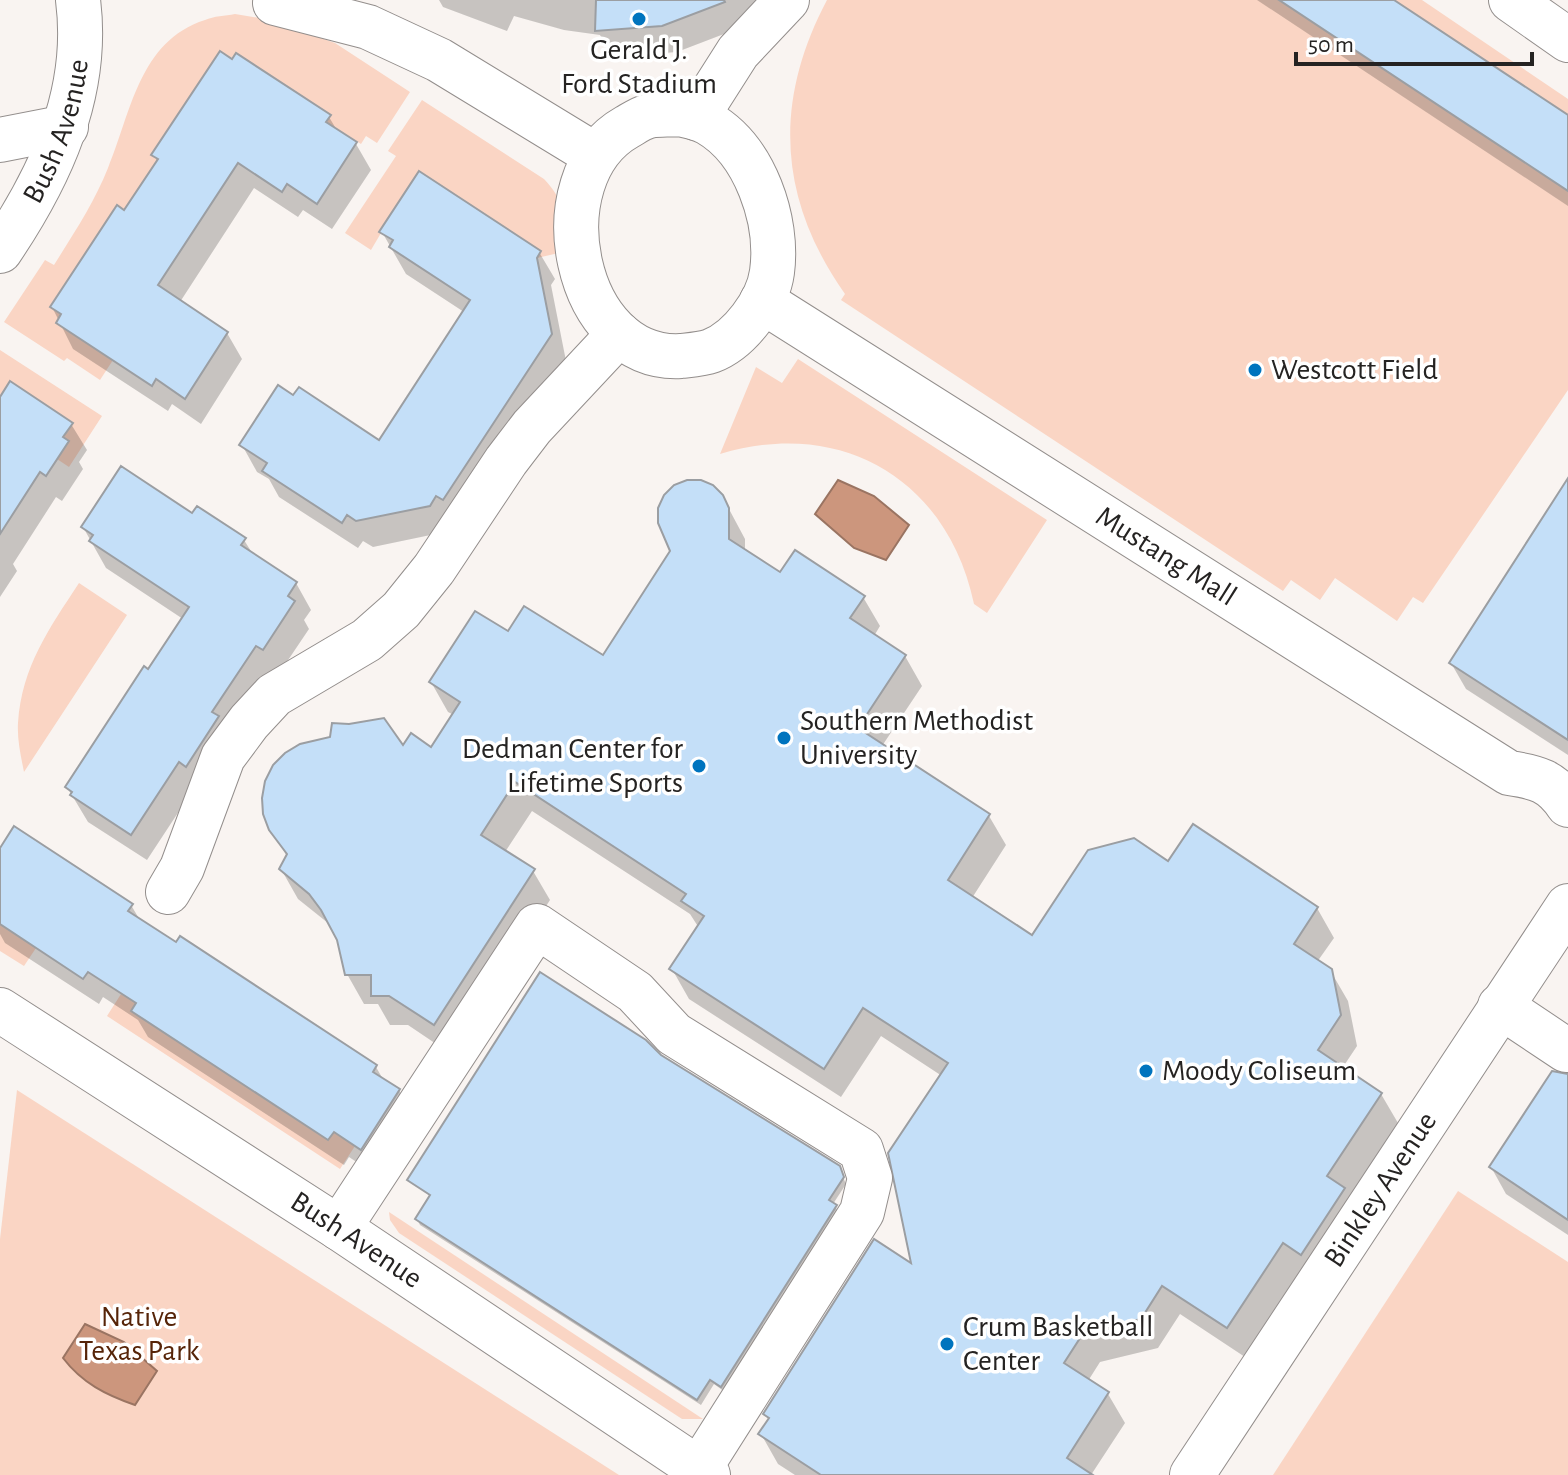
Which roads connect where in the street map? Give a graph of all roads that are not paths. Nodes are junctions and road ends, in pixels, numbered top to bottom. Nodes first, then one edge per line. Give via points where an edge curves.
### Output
1 (78, 0) edge
2 (787, 0) edge
3 (1511, 0) edge
4 (275, 3) dead end
5 (1568, 40) edge
6 (696, 118) junction
7 (66, 127) junction
8 (0, 140) edge
9 (595, 155) junction
10 (0, 251) edge
11 (762, 301) junction
12 (619, 334) junction
13 (1568, 805) edge
14 (168, 892) dead end
15 (1568, 906) edge
16 (0, 1010) edge
17 (1494, 1015) junction
18 (1560, 1059) edge
19 (339, 1228) junction
20 (703, 1472) edge
21 (1192, 1475) edge

1 - 7 street, Bush Avenue via 78,72
2 - 6 street via 738,52
3 - 5 street
4 - 9 street via 368,27 439,60
6 - 9 street via 646,116 617,133
6 - 11 street via 730,140 762,193 773,236 772,274
7 - 8 street
7 - 10 street, Bush Avenue via 41,184
9 - 12 street via 580,184 578,250 598,310
11 - 12 street via 727,343 710,352 678,356 646,350
11 - 13 street, Mustang Mall via 1509,773 1550,784
12 - 14 street via 532,427 401,610 367,640 274,695 249,722 223,757
15 - 17 street, Binkley Avenue
16 - 19 street, Bush Avenue
17 - 18 street
17 - 21 street, Binkley Avenue
19 - 20 street, Bush Avenue
19 - 20 street via 453,1081 537,926 635,992 674,1034 861,1150 870,1178 862,1212

